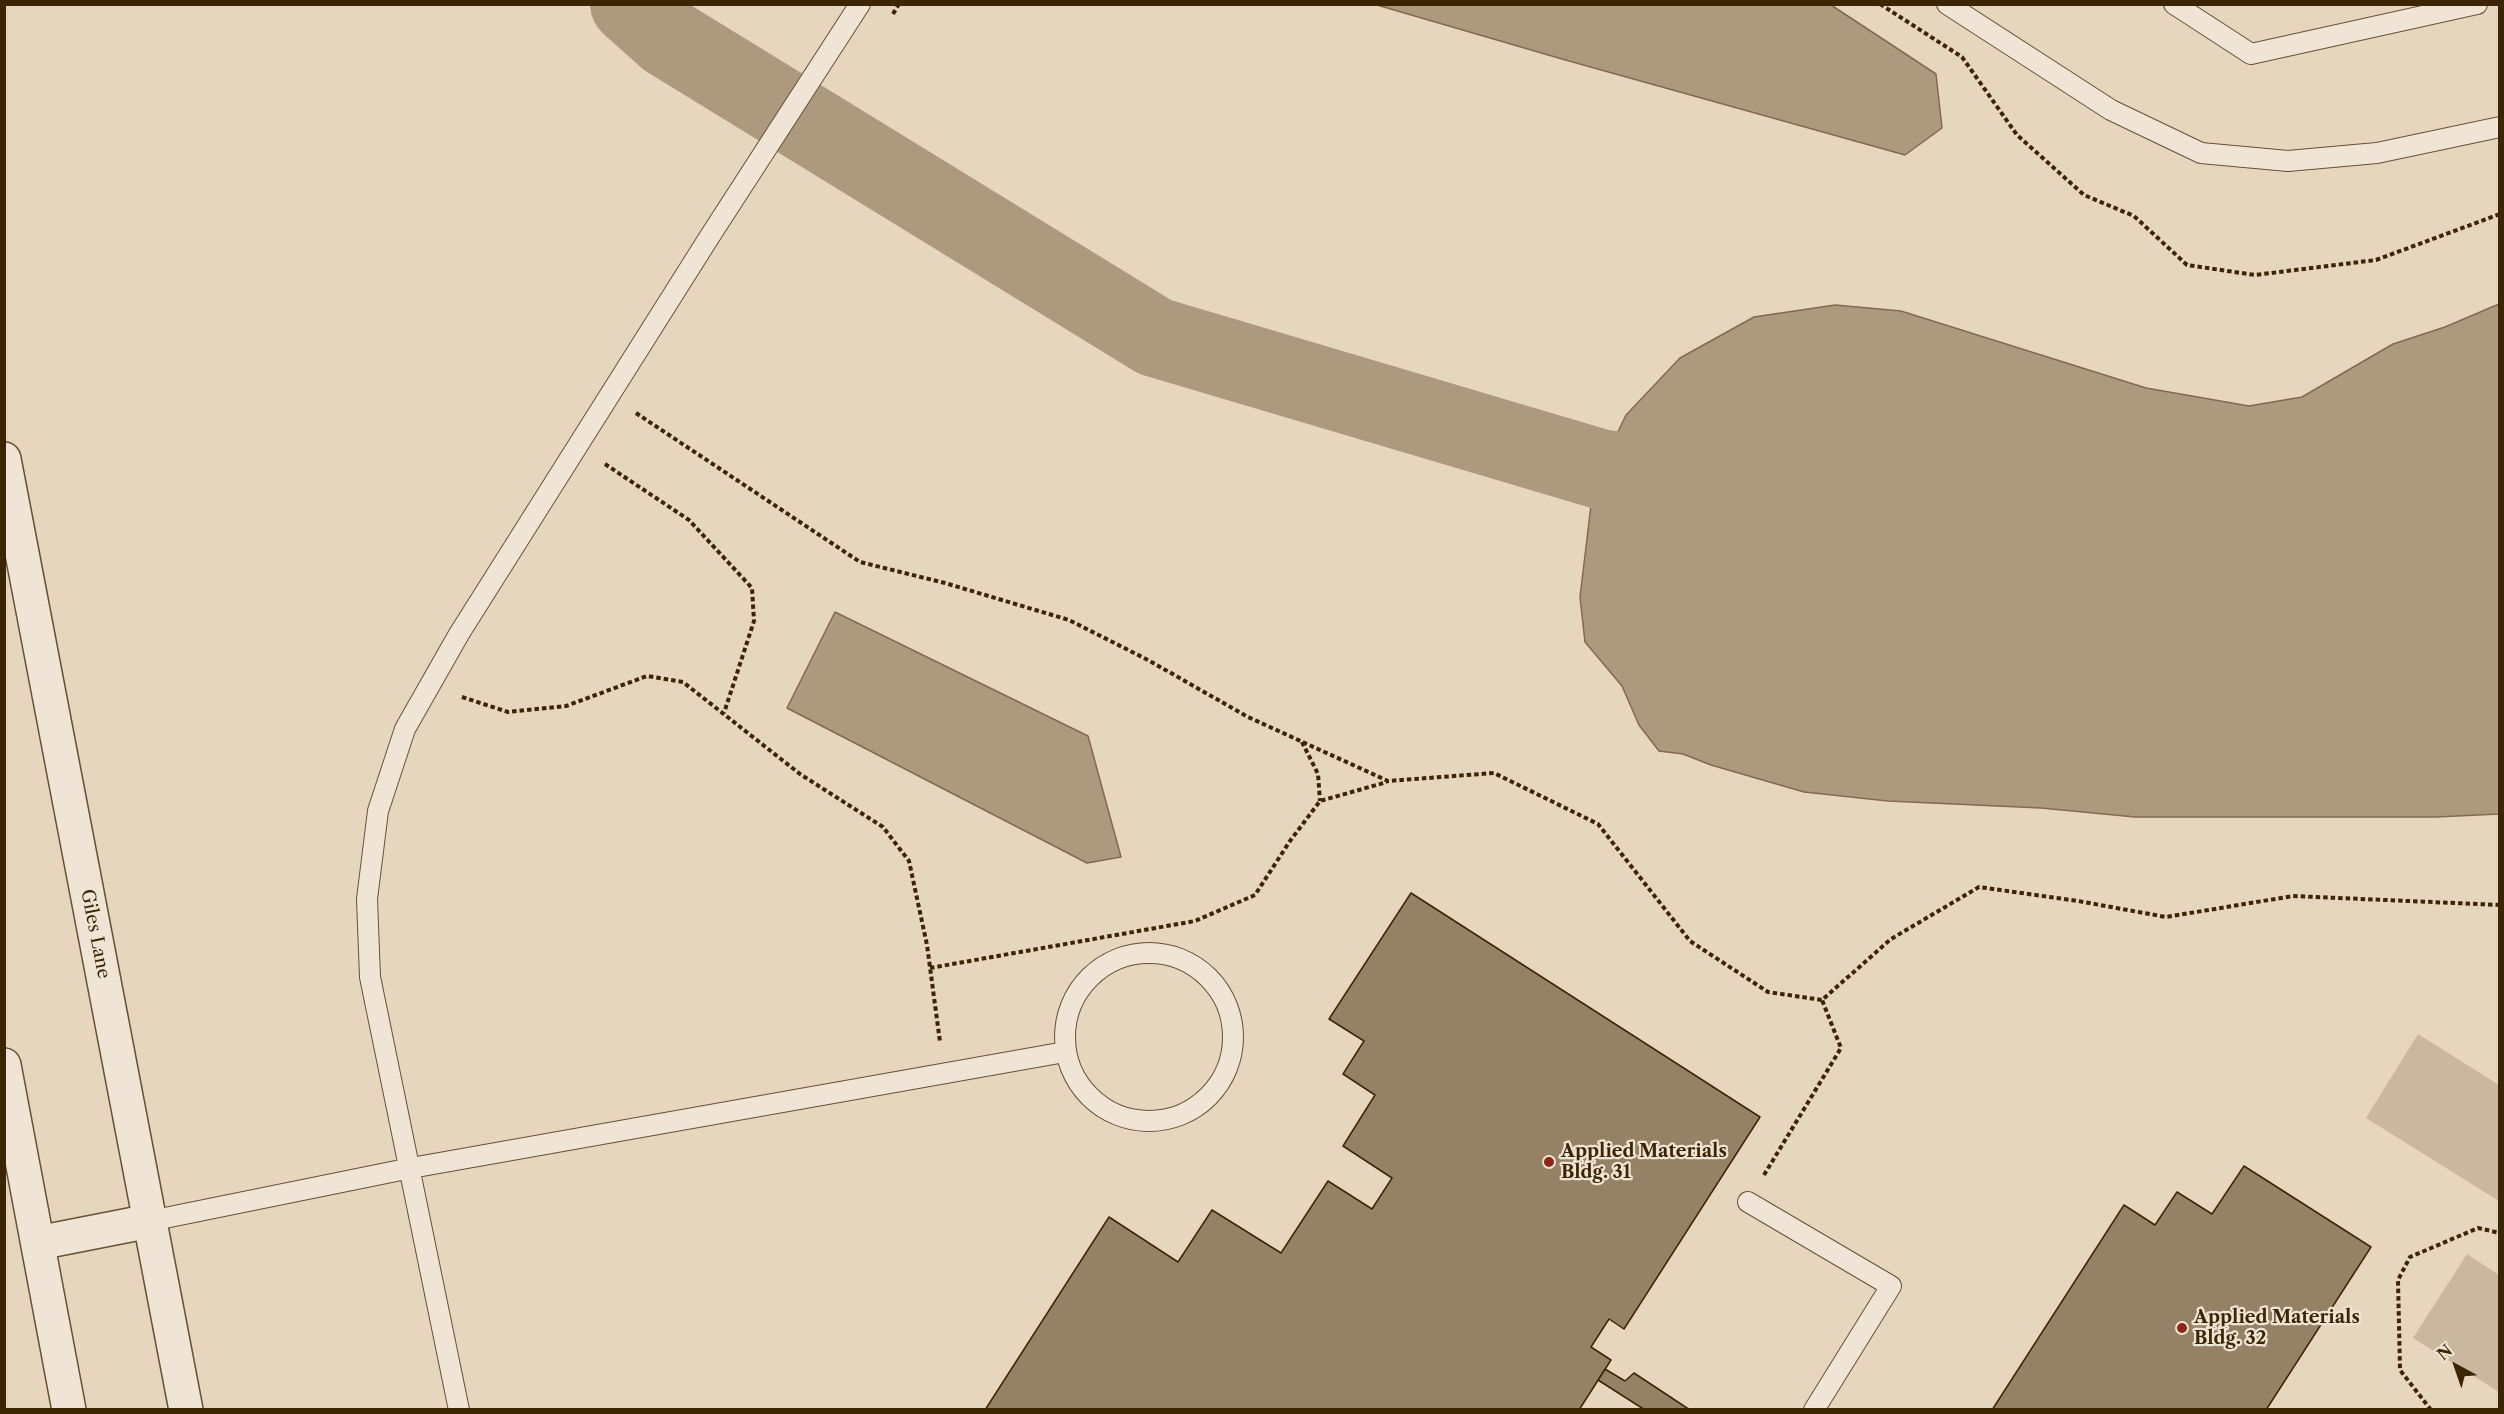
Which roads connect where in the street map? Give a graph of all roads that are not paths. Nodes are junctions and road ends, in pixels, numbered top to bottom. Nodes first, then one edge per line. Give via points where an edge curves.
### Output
1 (860, 4) edge
2 (1947, 4) edge
3 (2174, 4) edge
4 (2477, 4) edge
5 (2499, 127) edge
6 (4, 459) edge
7 (1065, 1052) junction
8 (4, 1065) edge
9 (411, 1168) junction
10 (1748, 1202) road end
11 (150, 1221) junction
12 (38, 1243) junction
13 (69, 1410) edge
14 (186, 1410) edge
15 (459, 1410) edge
16 (1814, 1410) edge

1 - 9 lane via 459,634 405,729 378,811 367,900 370,977
2 - 5 lane via 2111,110 2201,153 2288,160 2377,153
3 - 4 lane via 2251,54
6 - 11 street, Giles Lane
7 - 7 lane via 1074,1077 1090,1098 1112,1113 1137,1121 1164,1120 1188,1112 1209,1096 1224,1074 1232,1048 1232,1022 1222,995 1203,973 1178,958 1149,953 1120,958 1095,972 1076,995 1066,1023
7 - 9 lane
8 - 12 street
9 - 11 lane
9 - 15 lane
10 - 16 lane via 1891,1286
11 - 12 street
11 - 14 street, Giles Lane
12 - 13 street

